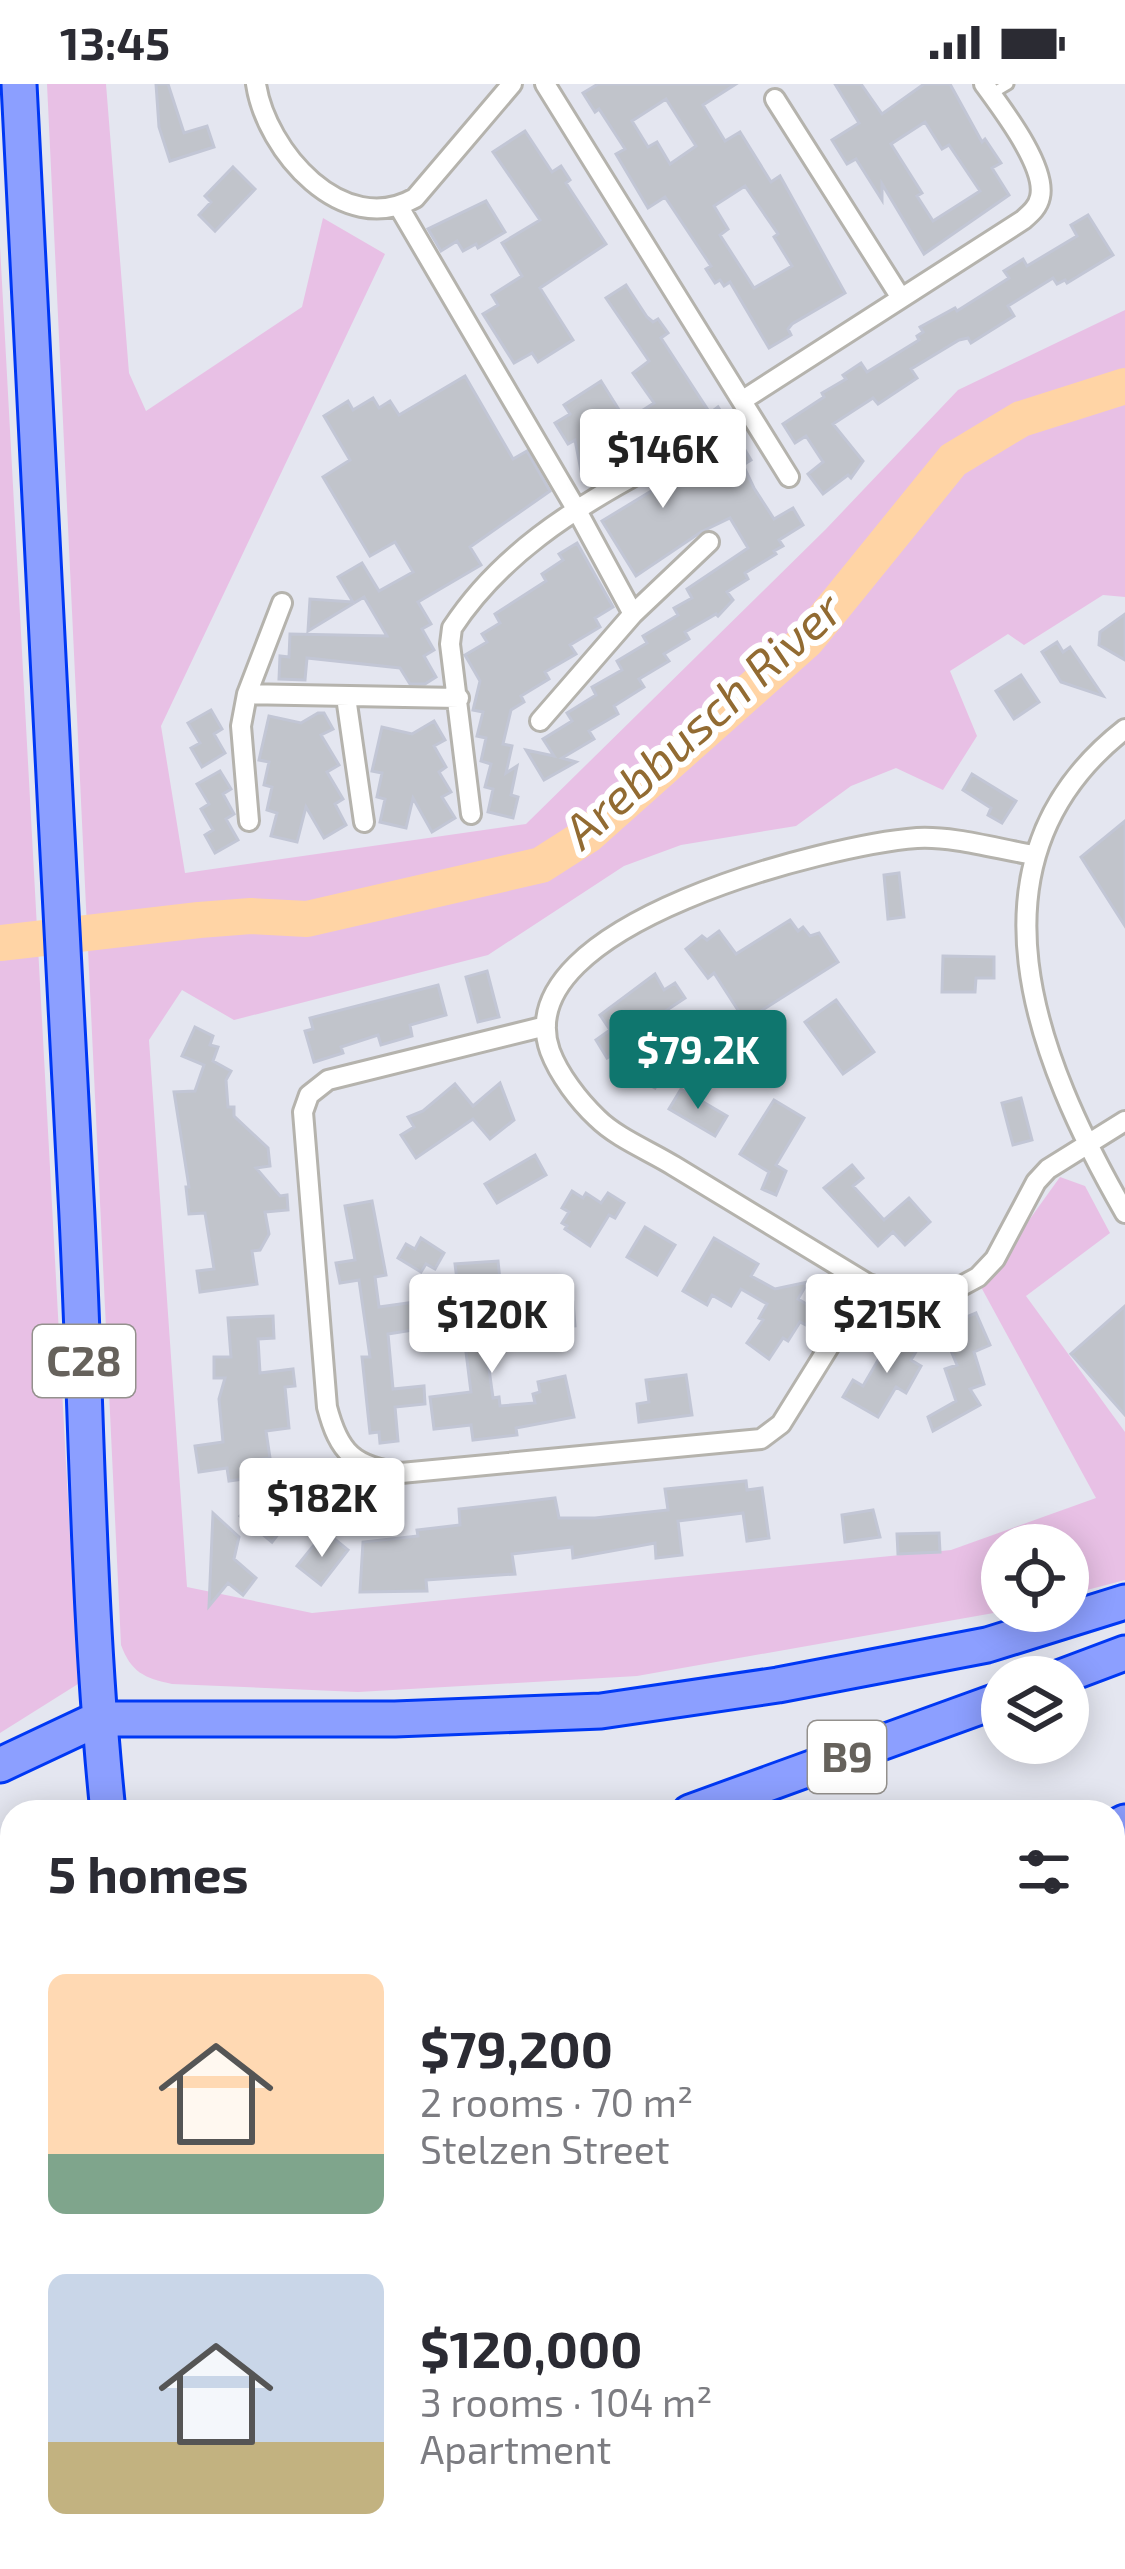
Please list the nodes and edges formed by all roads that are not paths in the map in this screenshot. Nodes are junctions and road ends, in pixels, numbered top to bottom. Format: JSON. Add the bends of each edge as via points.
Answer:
{"nodes":[{"id":1,"x":19,"y":84,"type":"edge"},
{"id":2,"x":256,"y":84,"type":"edge"},
{"id":3,"x":512,"y":84,"type":"edge"},
{"id":4,"x":545,"y":84,"type":"edge"},
{"id":5,"x":994,"y":87,"type":"edge"},
{"id":6,"x":776,"y":99,"type":"dead end"},
{"id":7,"x":399,"y":207,"type":"junction"},
{"id":8,"x":901,"y":298,"type":"junction"},
{"id":9,"x":743,"y":400,"type":"junction"},
{"id":10,"x":646,"y":469,"type":"dead end"},
{"id":11,"x":789,"y":477,"type":"dead end"},
{"id":12,"x":575,"y":507,"type":"junction"},
{"id":13,"x":709,"y":542,"type":"dead end"},
{"id":14,"x":283,"y":603,"type":"dead end"},
{"id":15,"x":633,"y":614,"type":"junction"},
{"id":16,"x":247,"y":694,"type":"junction"},
{"id":17,"x":346,"y":698,"type":"junction"},
{"id":18,"x":459,"y":698,"type":"junction"},
{"id":19,"x":540,"y":721,"type":"dead end"},
{"id":20,"x":1125,"y":729,"type":"edge"},
{"id":21,"x":470,"y":814,"type":"dead end"},
{"id":22,"x":249,"y":821,"type":"dead end"},
{"id":23,"x":364,"y":822,"type":"dead end"},
{"id":24,"x":1034,"y":855,"type":"junction"},
{"id":25,"x":546,"y":1026,"type":"junction"},
{"id":26,"x":1125,"y":1121,"type":"edge"},
{"id":27,"x":1087,"y":1148,"type":"junction"},
{"id":28,"x":1125,"y":1214,"type":"edge"},
{"id":29,"x":868,"y":1284,"type":"junction"},
{"id":30,"x":1125,"y":1602,"type":"edge"},
{"id":31,"x":1125,"y":1653,"type":"edge"},
{"id":32,"x":1089,"y":1666,"type":"edge"},
{"id":33,"x":981,"y":1707,"type":"edge"},
{"id":34,"x":98,"y":1719,"type":"junction"},
{"id":35,"x":0,"y":1765,"type":"edge"},
{"id":36,"x":107,"y":1800,"type":"edge"},
{"id":37,"x":723,"y":1800,"type":"edge"}],
"edges":[{"from":1,"to":34,"type":"highway","number":"C28"},
{"from":2,"to":7,"type":"street","via":[[275,139],[320,189],[378,212]]},
{"from":3,"to":7,"type":"street","via":[[437,175]]},
{"from":4,"to":9,"type":"street"},
{"from":5,"to":8,"type":"street","via":[[1036,165],[1036,207]]},
{"from":6,"to":8,"type":"street"},
{"from":7,"to":12,"type":"street"},
{"from":8,"to":9,"type":"street"},
{"from":9,"to":11,"type":"street"},
{"from":10,"to":12,"type":"street"},
{"from":12,"to":15,"type":"street"},
{"from":12,"to":18,"type":"street","via":[[509,563],[452,628]]},
{"from":13,"to":15,"type":"street"},
{"from":14,"to":16,"type":"street"},
{"from":15,"to":19,"type":"street"},
{"from":16,"to":17,"type":"street"},
{"from":16,"to":22,"type":"street","via":[[241,726]]},
{"from":17,"to":18,"type":"street"},
{"from":17,"to":23,"type":"street"},
{"from":18,"to":21,"type":"street"},
{"from":20,"to":24,"type":"street","via":[[1076,776]]},
{"from":24,"to":25,"type":"street","via":[[924,837],[886,841],[698,891],[577,967],[557,990]]},
{"from":24,"to":27,"type":"street","via":[[1024,932],[1032,999]]},
{"from":25,"to":29,"type":"street","via":[[561,1073],[598,1120]]},
{"from":25,"to":29,"type":"street","via":[[328,1080],[309,1095],[303,1112],[327,1407],[348,1456],[401,1473],[761,1439],[781,1424]]},
{"from":26,"to":27,"type":"street"},
{"from":27,"to":28,"type":"street"},
{"from":27,"to":29,"type":"street","via":[[1036,1182],[978,1277],[911,1298]]},
{"from":30,"to":34,"type":"highway","via":[[986,1645],[601,1711]]},
{"from":31,"to":32,"type":"highway"},
{"from":33,"to":37,"type":"highway","number":"B9"},
{"from":34,"to":35,"type":"highway"},
{"from":34,"to":36,"type":"highway","number":"C28"}]}
